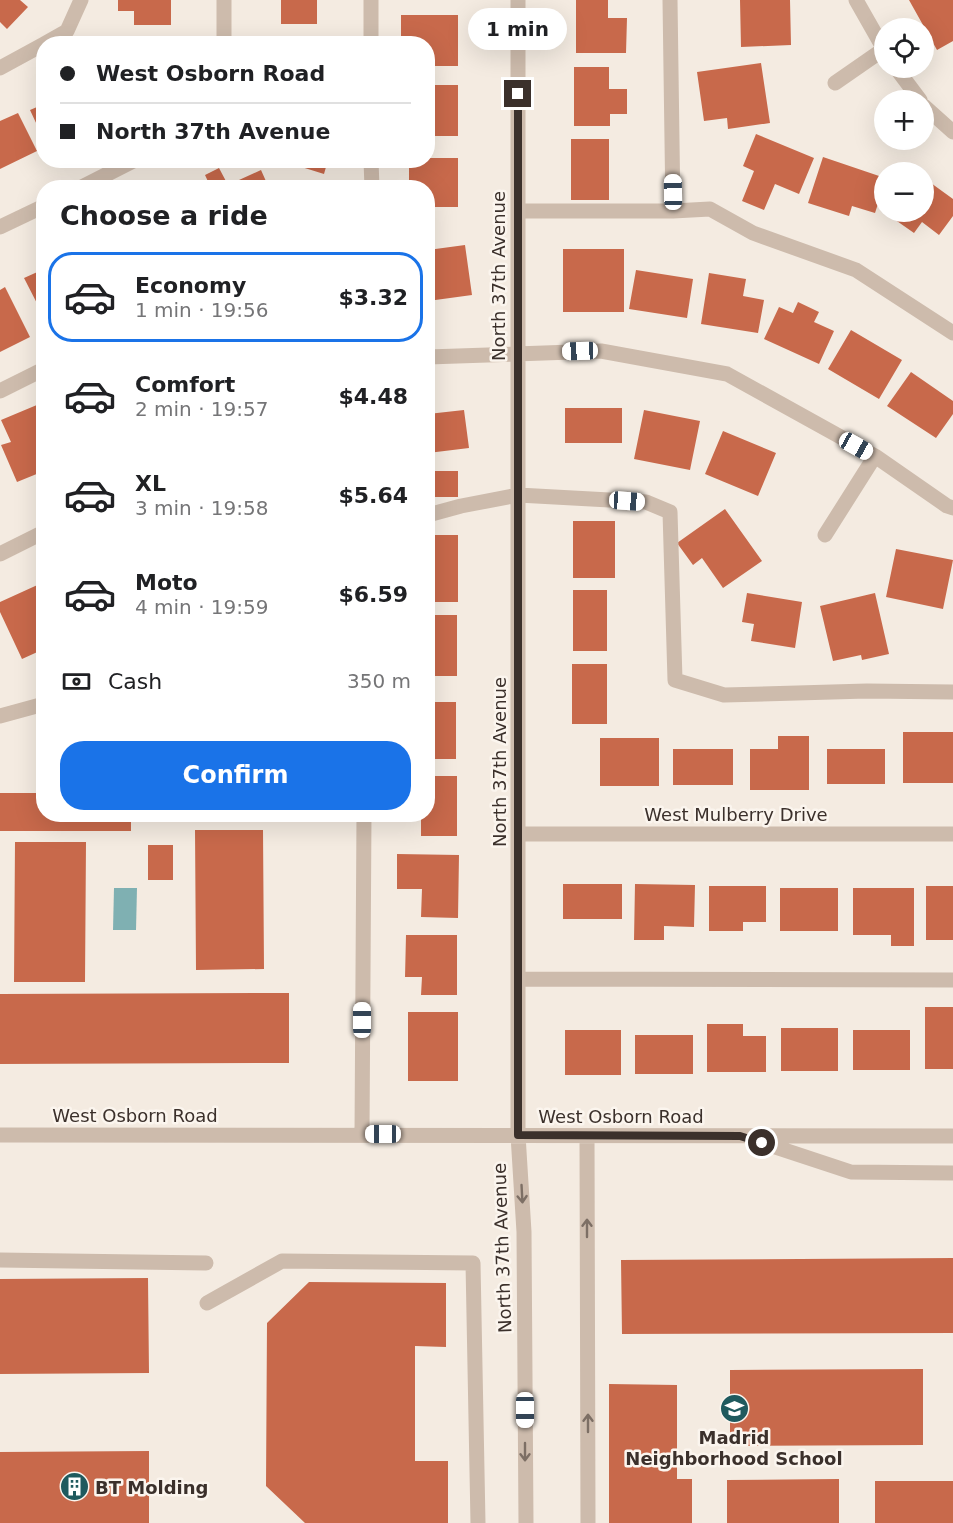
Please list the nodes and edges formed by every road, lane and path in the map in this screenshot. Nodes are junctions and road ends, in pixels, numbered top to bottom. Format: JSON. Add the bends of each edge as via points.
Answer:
{"nodes":[{"id":1,"x":81,"y":0,"type":"edge"},
{"id":2,"x":225,"y":0,"type":"edge"},
{"id":3,"x":371,"y":0,"type":"edge"},
{"id":4,"x":518,"y":0,"type":"edge"},
{"id":5,"x":670,"y":0,"type":"edge"},
{"id":6,"x":856,"y":0,"type":"edge"},
{"id":7,"x":874,"y":32,"type":"edge"},
{"id":8,"x":58,"y":36,"type":"edge"},
{"id":9,"x":224,"y":36,"type":"edge"},
{"id":10,"x":371,"y":36,"type":"edge"},
{"id":11,"x":36,"y":48,"type":"edge"},
{"id":12,"x":874,"y":57,"type":"edge"},
{"id":13,"x":0,"y":68,"type":"edge"},
{"id":14,"x":835,"y":83,"type":"dead end"},
{"id":15,"x":934,"y":115,"type":"edge"},
{"id":16,"x":953,"y":132,"type":"edge"},
{"id":17,"x":119,"y":168,"type":"edge"},
{"id":18,"x":96,"y":180,"type":"edge"},
{"id":19,"x":36,"y":210,"type":"edge"},
{"id":20,"x":518,"y":211,"type":"junction"},
{"id":21,"x":673,"y":211,"type":"junction"},
{"id":22,"x":0,"y":227,"type":"edge"},
{"id":23,"x":953,"y":333,"type":"edge"},
{"id":24,"x":518,"y":354,"type":"junction"},
{"id":25,"x":435,"y":357,"type":"edge"},
{"id":26,"x":36,"y":373,"type":"edge"},
{"id":27,"x":0,"y":391,"type":"edge"},
{"id":28,"x":874,"y":456,"type":"junction"},
{"id":29,"x":518,"y":495,"type":"junction"},
{"id":30,"x":953,"y":508,"type":"edge"},
{"id":31,"x":435,"y":513,"type":"edge"},
{"id":32,"x":825,"y":535,"type":"dead end"},
{"id":33,"x":36,"y":536,"type":"edge"},
{"id":34,"x":0,"y":554,"type":"edge"},
{"id":35,"x":953,"y":692,"type":"edge"},
{"id":36,"x":36,"y":706,"type":"edge"},
{"id":37,"x":0,"y":716,"type":"edge"},
{"id":38,"x":364,"y":822,"type":"edge"},
{"id":39,"x":519,"y":834,"type":"junction"},
{"id":40,"x":953,"y":834,"type":"edge"},
{"id":41,"x":518,"y":979,"type":"junction"},
{"id":42,"x":953,"y":980,"type":"edge"},
{"id":43,"x":362,"y":1134,"type":"junction"},
{"id":44,"x":0,"y":1135,"type":"edge"},
{"id":45,"x":518,"y":1135,"type":"junction"},
{"id":46,"x":587,"y":1136,"type":"junction"},
{"id":47,"x":740,"y":1136,"type":"junction"},
{"id":48,"x":953,"y":1136,"type":"edge"},
{"id":49,"x":953,"y":1173,"type":"edge"},
{"id":50,"x":0,"y":1260,"type":"edge"},
{"id":51,"x":206,"y":1263,"type":"dead end"},
{"id":52,"x":207,"y":1303,"type":"dead end"},
{"id":53,"x":477,"y":1523,"type":"edge"},
{"id":54,"x":526,"y":1523,"type":"edge"},
{"id":55,"x":588,"y":1523,"type":"edge"}],
"edges":[{"from":1,"to":8,"type":"street","via":[[67,31]]},
{"from":2,"to":9,"type":"street"},
{"from":3,"to":10,"type":"street"},
{"from":4,"to":20,"type":"street","name":"North 37th Avenue"},
{"from":5,"to":21,"type":"street"},
{"from":6,"to":7,"type":"street"},
{"from":11,"to":13,"type":"street"},
{"from":12,"to":14,"type":"street"},
{"from":15,"to":16,"type":"street"},
{"from":17,"to":18,"type":"street"},
{"from":19,"to":22,"type":"street"},
{"from":20,"to":21,"type":"street"},
{"from":20,"to":24,"type":"street","name":"North 37th Avenue"},
{"from":21,"to":23,"type":"street","via":[[710,209],[753,233],[856,270]]},
{"from":24,"to":25,"type":"street"},
{"from":24,"to":28,"type":"street","via":[[601,351],[727,374]]},
{"from":24,"to":29,"type":"street","name":"North 37th Avenue"},
{"from":26,"to":27,"type":"street"},
{"from":28,"to":30,"type":"street"},
{"from":28,"to":32,"type":"street"},
{"from":29,"to":31,"type":"street"},
{"from":29,"to":35,"type":"street","via":[[646,502],[670,512],[675,680],[724,695]]},
{"from":29,"to":39,"type":"street","name":"North 37th Avenue"},
{"from":33,"to":34,"type":"street"},
{"from":36,"to":37,"type":"street"},
{"from":38,"to":43,"type":"street"},
{"from":39,"to":40,"type":"street","name":"West Mulberry Drive"},
{"from":39,"to":41,"type":"street","name":"North 37th Avenue"},
{"from":41,"to":42,"type":"street"},
{"from":41,"to":45,"type":"street","name":"North 37th Avenue"},
{"from":43,"to":44,"type":"street","name":"West Osborn Road"},
{"from":43,"to":45,"type":"street","name":"West Osborn Road"},
{"from":45,"to":46,"type":"street","name":"West Osborn Road"},
{"from":45,"to":54,"type":"street","name":"North 37th Avenue","one_way":true,"via":[[524,1232]]},
{"from":46,"to":47,"type":"street","name":"West Osborn Road"},
{"from":55,"to":46,"type":"street","one_way":true},
{"from":47,"to":48,"type":"street","name":"West Osborn Road"},
{"from":47,"to":49,"type":"street","via":[[851,1172]]},
{"from":50,"to":51,"type":"street"},
{"from":52,"to":53,"type":"street","via":[[282,1261],[473,1263]]}]}
